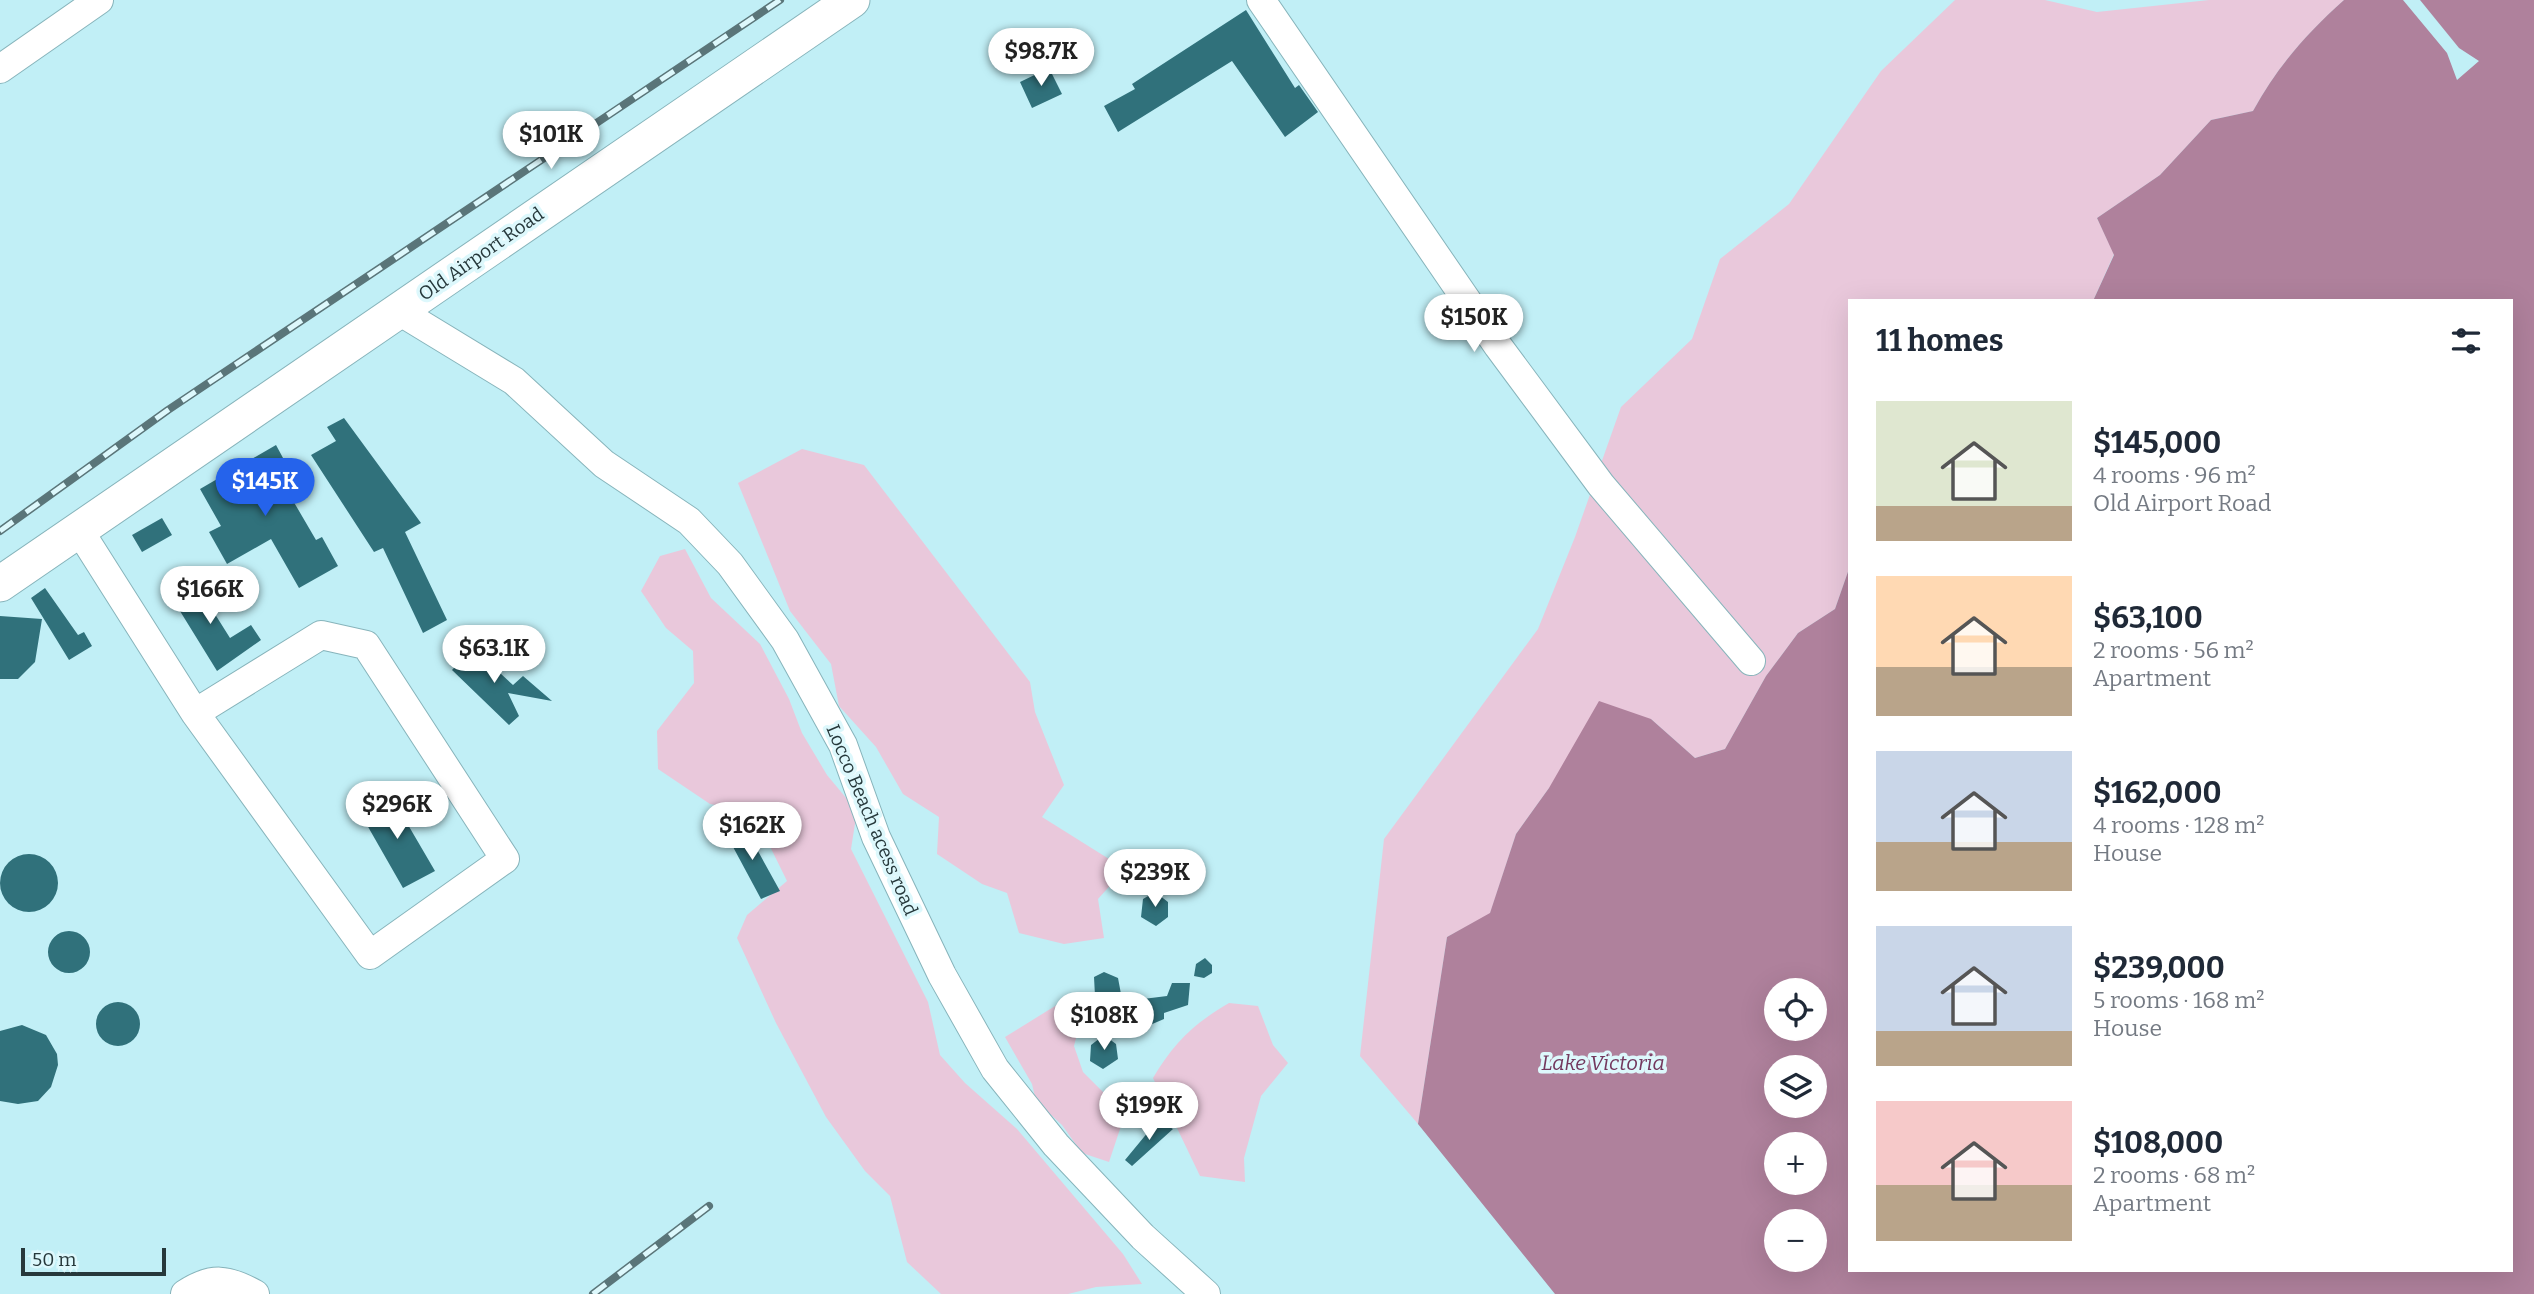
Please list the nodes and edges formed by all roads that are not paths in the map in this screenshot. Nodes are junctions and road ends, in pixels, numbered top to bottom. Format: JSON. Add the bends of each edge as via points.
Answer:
{"nodes":[{"id":1,"x":99,"y":0,"type":"edge"},
{"id":2,"x":852,"y":0,"type":"edge"},
{"id":3,"x":1261,"y":0,"type":"edge"},
{"id":4,"x":0,"y":69,"type":"edge"},
{"id":5,"x":399,"y":311,"type":"junction"},
{"id":6,"x":79,"y":530,"type":"junction"},
{"id":7,"x":0,"y":584,"type":"edge"},
{"id":8,"x":1751,"y":661,"type":"dead end"},
{"id":9,"x":195,"y":713,"type":"junction"},
{"id":10,"x":185,"y":1294,"type":"edge"},
{"id":11,"x":255,"y":1294,"type":"edge"},
{"id":12,"x":1206,"y":1294,"type":"edge"}],
"edges":[{"from":1,"to":4,"type":"street"},
{"from":2,"to":5,"type":"main road","name":"Old Airport Road"},
{"from":3,"to":8,"type":"street","via":[[1553,421],[1601,485]]},
{"from":5,"to":6,"type":"main road","name":"Old Airport Road"},
{"from":5,"to":12,"type":"street","name":"Locco Beach acess road","via":[[514,381],[604,464],[690,521],[730,564],[785,640],[843,745],[876,837],[942,975],[995,1069],[1056,1145],[1143,1237]]},
{"from":6,"to":7,"type":"main road","name":"Old Airport Road"},
{"from":6,"to":9,"type":"street"},
{"from":9,"to":9,"type":"street","via":[[370,955],[505,859],[366,645],[321,635]]},
{"from":10,"to":11,"type":"street","via":[[200,1284],[230,1280]]}]}
